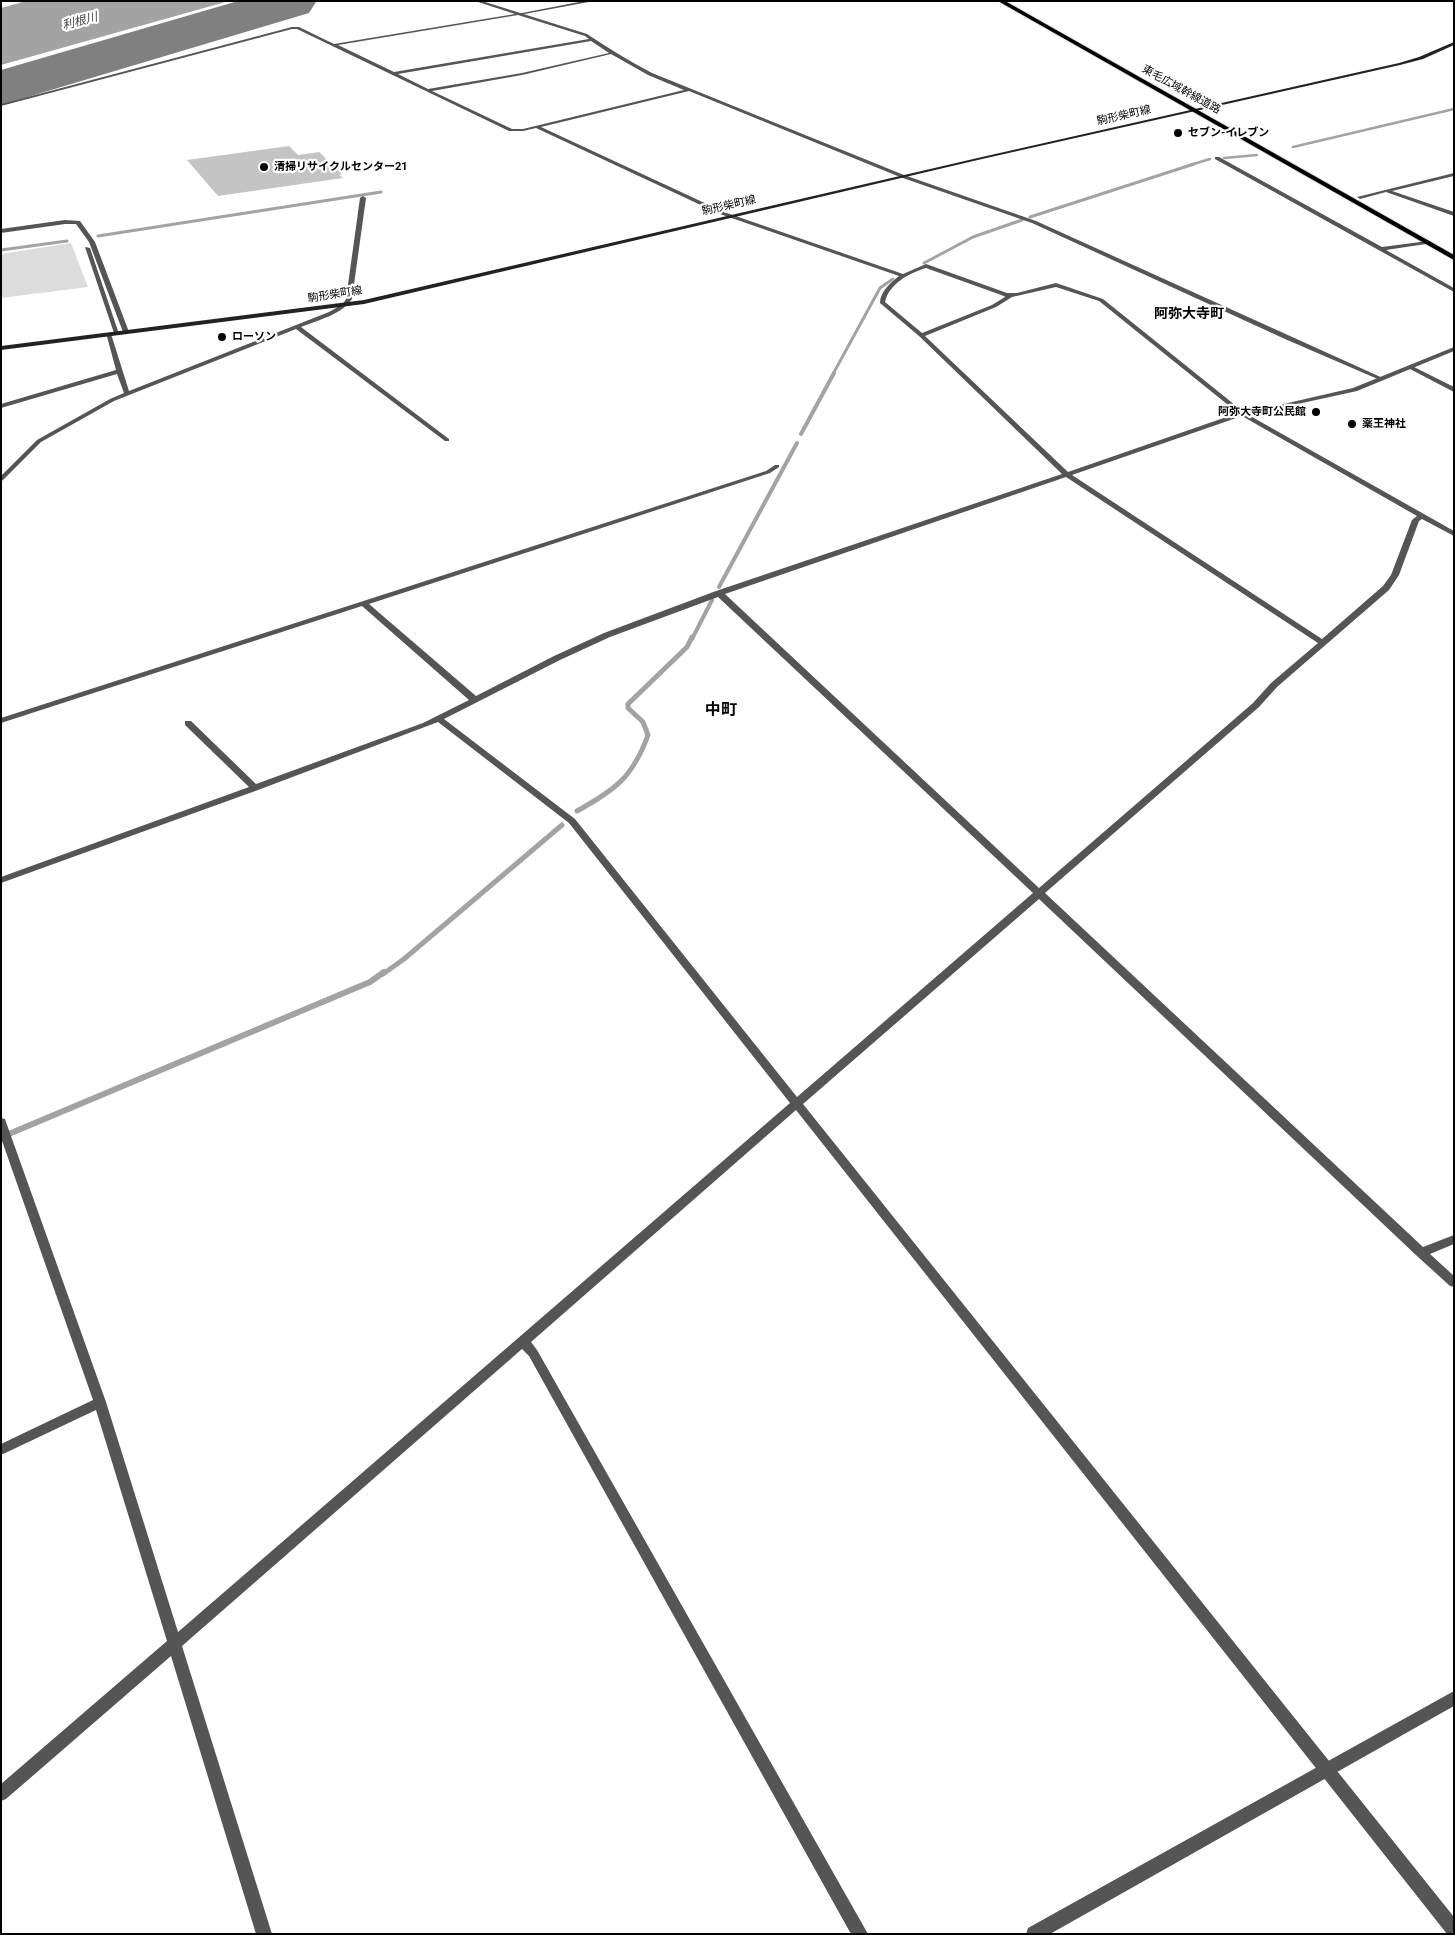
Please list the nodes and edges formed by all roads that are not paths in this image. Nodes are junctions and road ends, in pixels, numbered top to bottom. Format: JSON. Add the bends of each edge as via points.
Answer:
{"nodes":[{"id":1,"x":477,"y":1,"type":"edge"},
{"id":2,"x":592,"y":1,"type":"edge"},
{"id":3,"x":1001,"y":1,"type":"edge"},
{"id":4,"x":1014,"y":1,"type":"edge"},
{"id":5,"x":519,"y":14,"type":"junction"},
{"id":6,"x":594,"y":39,"type":"junction"},
{"id":7,"x":1454,"y":43,"type":"edge"},
{"id":8,"x":332,"y":45,"type":"junction"},
{"id":9,"x":612,"y":53,"type":"junction"},
{"id":10,"x":393,"y":74,"type":"junction"},
{"id":11,"x":428,"y":90,"type":"junction"},
{"id":12,"x":689,"y":90,"type":"junction"},
{"id":13,"x":1,"y":105,"type":"edge"},
{"id":14,"x":1204,"y":108,"type":"junction"},
{"id":15,"x":1193,"y":110,"type":"junction"},
{"id":16,"x":538,"y":127,"type":"junction"},
{"id":17,"x":1217,"y":158,"type":"dead end"},
{"id":18,"x":1454,"y":174,"type":"edge"},
{"id":19,"x":902,"y":176,"type":"junction"},
{"id":20,"x":1387,"y":191,"type":"junction"},
{"id":21,"x":363,"y":198,"type":"dead end"},
{"id":22,"x":1360,"y":198,"type":"junction"},
{"id":23,"x":1454,"y":214,"type":"edge"},
{"id":24,"x":731,"y":216,"type":"junction"},
{"id":25,"x":72,"y":221,"type":"junction"},
{"id":26,"x":1,"y":231,"type":"edge"},
{"id":27,"x":1426,"y":242,"type":"junction"},
{"id":28,"x":1382,"y":249,"type":"junction"},
{"id":29,"x":1454,"y":250,"type":"edge"},
{"id":30,"x":1454,"y":258,"type":"edge"},
{"id":31,"x":903,"y":276,"type":"junction"},
{"id":32,"x":1454,"y":290,"type":"edge"},
{"id":33,"x":1010,"y":296,"type":"junction"},
{"id":34,"x":345,"y":305,"type":"junction"},
{"id":35,"x":297,"y":327,"type":"junction"},
{"id":36,"x":126,"y":332,"type":"junction"},
{"id":37,"x":117,"y":333,"type":"junction"},
{"id":38,"x":108,"y":334,"type":"junction"},
{"id":39,"x":921,"y":335,"type":"junction"},
{"id":40,"x":1,"y":348,"type":"edge"},
{"id":41,"x":1454,"y":349,"type":"edge"},
{"id":42,"x":1410,"y":367,"type":"junction"},
{"id":43,"x":120,"y":371,"type":"junction"},
{"id":44,"x":1382,"y":379,"type":"junction"},
{"id":45,"x":1454,"y":390,"type":"edge"},
{"id":46,"x":127,"y":394,"type":"junction"},
{"id":47,"x":1,"y":406,"type":"edge"},
{"id":48,"x":1243,"y":414,"type":"junction"},
{"id":49,"x":447,"y":440,"type":"dead end"},
{"id":50,"x":777,"y":466,"type":"dead end"},
{"id":51,"x":1067,"y":475,"type":"junction"},
{"id":52,"x":1,"y":480,"type":"edge"},
{"id":53,"x":1421,"y":516,"type":"junction"},
{"id":54,"x":1454,"y":534,"type":"edge"},
{"id":55,"x":719,"y":593,"type":"junction"},
{"id":56,"x":363,"y":603,"type":"junction"},
{"id":57,"x":1323,"y":643,"type":"junction"},
{"id":58,"x":475,"y":700,"type":"junction"},
{"id":59,"x":439,"y":719,"type":"junction"},
{"id":60,"x":1,"y":721,"type":"edge"},
{"id":61,"x":188,"y":723,"type":"dead end"},
{"id":62,"x":255,"y":788,"type":"junction"},
{"id":63,"x":1,"y":880,"type":"edge"},
{"id":64,"x":1040,"y":892,"type":"junction"},
{"id":65,"x":796,"y":1103,"type":"junction"},
{"id":66,"x":1,"y":1122,"type":"edge"},
{"id":67,"x":1454,"y":1239,"type":"edge"},
{"id":68,"x":1422,"y":1253,"type":"junction"},
{"id":69,"x":1454,"y":1283,"type":"edge"},
{"id":70,"x":523,"y":1342,"type":"junction"},
{"id":71,"x":100,"y":1402,"type":"junction"},
{"id":72,"x":1,"y":1450,"type":"edge"},
{"id":73,"x":174,"y":1643,"type":"junction"},
{"id":74,"x":1454,"y":1698,"type":"edge"},
{"id":75,"x":1326,"y":1768,"type":"junction"},
{"id":76,"x":1,"y":1794,"type":"edge"},
{"id":77,"x":1454,"y":1930,"type":"edge"},
{"id":78,"x":264,"y":1934,"type":"edge"},
{"id":79,"x":860,"y":1934,"type":"edge"},
{"id":80,"x":1034,"y":1934,"type":"edge"}],
"edges":[{"from":1,"to":5,"type":"street"},
{"from":2,"to":5,"type":"street"},
{"from":3,"to":15,"type":"highway","name":"東毛広域幹線道路"},
{"from":4,"to":14,"type":"highway","name":"東毛広域幹線道路"},
{"from":5,"to":6,"type":"street"},
{"from":5,"to":8,"type":"street"},
{"from":6,"to":9,"type":"street"},
{"from":6,"to":10,"type":"street"},
{"from":7,"to":14,"type":"main road","name":"駒形柴町線","via":[[1406,62]]},
{"from":8,"to":10,"type":"street"},
{"from":8,"to":13,"type":"street","via":[[298,28],[290,28]]},
{"from":9,"to":11,"type":"street","via":[[522,74]]},
{"from":9,"to":12,"type":"street"},
{"from":10,"to":11,"type":"street"},
{"from":11,"to":16,"type":"street","via":[[511,130]]},
{"from":12,"to":16,"type":"street"},
{"from":12,"to":19,"type":"street"},
{"from":14,"to":15,"type":"main road","name":"駒形柴町線"},
{"from":14,"to":22,"type":"highway","name":"東毛広域幹線道路"},
{"from":15,"to":19,"type":"main road","name":"駒形柴町線"},
{"from":15,"to":27,"type":"highway","name":"東毛広域幹線道路"},
{"from":16,"to":24,"type":"street"},
{"from":17,"to":28,"type":"street"},
{"from":18,"to":20,"type":"street"},
{"from":19,"to":24,"type":"main road","name":"駒形柴町線"},
{"from":19,"to":44,"type":"street","via":[[1034,222]]},
{"from":20,"to":22,"type":"street"},
{"from":20,"to":23,"type":"street"},
{"from":21,"to":34,"type":"street","via":[[349,299]]},
{"from":22,"to":29,"type":"highway","name":"東毛広域幹線道路"},
{"from":24,"to":31,"type":"street"},
{"from":24,"to":34,"type":"main road","name":"駒形柴町線"},
{"from":25,"to":26,"type":"street"},
{"from":25,"to":36,"type":"street","via":[[78,222],[92,242]]},
{"from":25,"to":37,"type":"street","via":[[88,249]]},
{"from":27,"to":28,"type":"street"},
{"from":27,"to":30,"type":"highway","name":"東毛広域幹線道路"},
{"from":28,"to":32,"type":"street"},
{"from":31,"to":33,"type":"street","via":[[926,266]]},
{"from":31,"to":39,"type":"street","via":[[882,296],[882,302]]},
{"from":33,"to":39,"type":"street","via":[[994,306]]},
{"from":33,"to":48,"type":"street","via":[[1056,285],[1101,300]]},
{"from":34,"to":35,"type":"street"},
{"from":34,"to":36,"type":"main road","name":"駒形柴町線"},
{"from":35,"to":46,"type":"street"},
{"from":35,"to":49,"type":"street"},
{"from":36,"to":37,"type":"main road","name":"駒形柴町線"},
{"from":37,"to":38,"type":"main road","name":"駒形柴町線"},
{"from":38,"to":40,"type":"main road","name":"駒形柴町線"},
{"from":38,"to":43,"type":"street"},
{"from":39,"to":51,"type":"street"},
{"from":41,"to":42,"type":"street"},
{"from":42,"to":44,"type":"street"},
{"from":42,"to":45,"type":"street"},
{"from":43,"to":46,"type":"street"},
{"from":43,"to":47,"type":"street"},
{"from":44,"to":48,"type":"street","via":[[1334,396]]},
{"from":46,"to":52,"type":"street","via":[[39,441]]},
{"from":48,"to":51,"type":"street"},
{"from":48,"to":53,"type":"street"},
{"from":50,"to":56,"type":"street","via":[[768,472]]},
{"from":51,"to":55,"type":"street"},
{"from":51,"to":57,"type":"street"},
{"from":53,"to":54,"type":"street"},
{"from":53,"to":57,"type":"street","via":[[1416,520],[1395,575],[1386,588]]},
{"from":55,"to":58,"type":"street","via":[[607,635]]},
{"from":55,"to":64,"type":"street"},
{"from":56,"to":58,"type":"street"},
{"from":56,"to":60,"type":"street"},
{"from":57,"to":64,"type":"street"},
{"from":58,"to":59,"type":"street"},
{"from":59,"to":62,"type":"street"},
{"from":59,"to":65,"type":"street","via":[[572,821]]},
{"from":61,"to":62,"type":"street"},
{"from":62,"to":63,"type":"street"},
{"from":64,"to":65,"type":"street"},
{"from":64,"to":68,"type":"street"},
{"from":65,"to":70,"type":"street"},
{"from":65,"to":75,"type":"street"},
{"from":66,"to":71,"type":"street"},
{"from":67,"to":68,"type":"street"},
{"from":68,"to":69,"type":"street"},
{"from":70,"to":73,"type":"street"},
{"from":70,"to":79,"type":"street","via":[[533,1353]]},
{"from":71,"to":72,"type":"street"},
{"from":71,"to":73,"type":"street"},
{"from":73,"to":76,"type":"street"},
{"from":73,"to":78,"type":"street"},
{"from":74,"to":75,"type":"street"},
{"from":75,"to":77,"type":"street"},
{"from":75,"to":80,"type":"street"}]}
